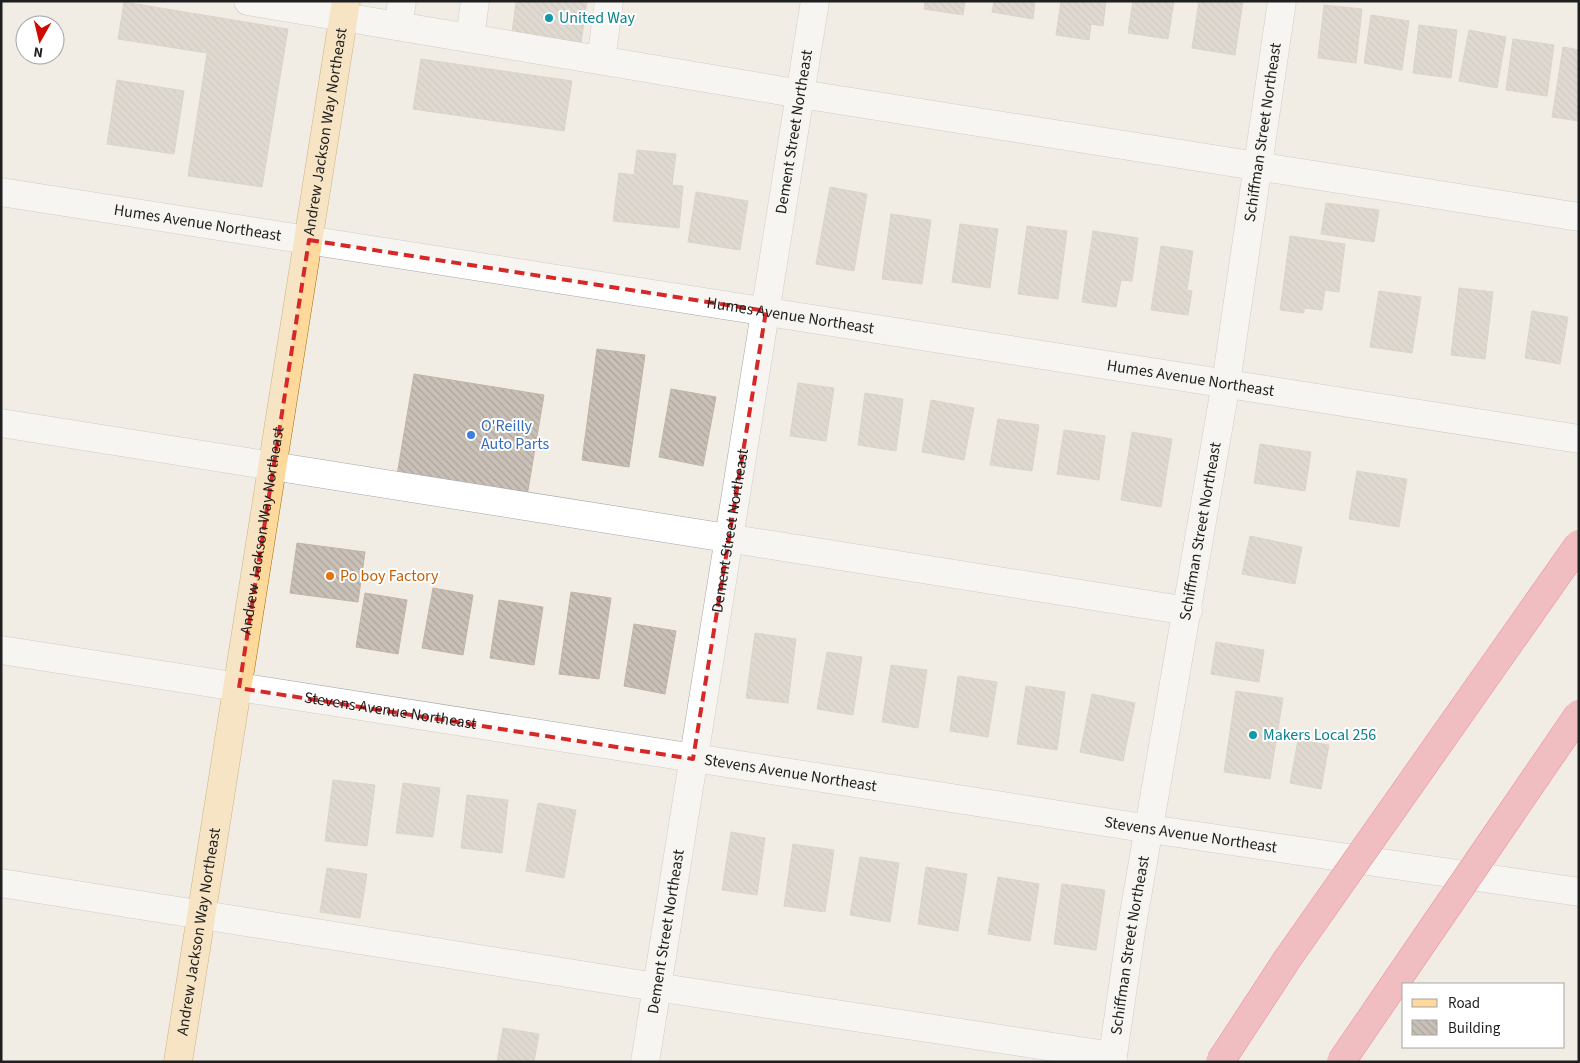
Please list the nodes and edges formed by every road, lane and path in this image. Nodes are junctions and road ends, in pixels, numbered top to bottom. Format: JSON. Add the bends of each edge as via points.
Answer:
{"nodes":[{"id":1,"x":248,"y":1,"type":"edge"},
{"id":2,"x":475,"y":1,"type":"edge"},
{"id":3,"x":609,"y":1,"type":"edge"},
{"id":4,"x":816,"y":1,"type":"edge"},
{"id":5,"x":1282,"y":1,"type":"edge"},
{"id":6,"x":345,"y":9,"type":"edge"},
{"id":7,"x":400,"y":14,"type":"edge"},
{"id":8,"x":470,"y":38,"type":"junction"},
{"id":9,"x":601,"y":60,"type":"junction"},
{"id":10,"x":800,"y":94,"type":"junction"},
{"id":11,"x":1258,"y":168,"type":"junction"},
{"id":12,"x":1,"y":192,"type":"edge"},
{"id":13,"x":1579,"y":217,"type":"edge"},
{"id":14,"x":309,"y":240,"type":"junction"},
{"id":15,"x":766,"y":311,"type":"junction"},
{"id":16,"x":1226,"y":383,"type":"junction"},
{"id":17,"x":1,"y":423,"type":"edge"},
{"id":18,"x":1579,"y":439,"type":"edge"},
{"id":19,"x":274,"y":466,"type":"junction"},
{"id":20,"x":729,"y":538,"type":"junction"},
{"id":21,"x":1579,"y":544,"type":"edge"},
{"id":22,"x":1188,"y":611,"type":"junction"},
{"id":23,"x":1,"y":650,"type":"edge"},
{"id":24,"x":239,"y":688,"type":"junction"},
{"id":25,"x":1579,"y":714,"type":"edge"},
{"id":26,"x":693,"y":759,"type":"junction"},
{"id":27,"x":1150,"y":829,"type":"junction"},
{"id":28,"x":1,"y":882,"type":"edge"},
{"id":29,"x":1579,"y":892,"type":"edge"},
{"id":30,"x":202,"y":915,"type":"junction"},
{"id":31,"x":656,"y":988,"type":"junction"},
{"id":32,"x":1112,"y":1059,"type":"edge"},
{"id":33,"x":178,"y":1062,"type":"edge"},
{"id":34,"x":645,"y":1062,"type":"edge"},
{"id":35,"x":1220,"y":1062,"type":"edge"},
{"id":36,"x":1341,"y":1062,"type":"edge"}],
"edges":[{"from":1,"to":6,"type":"street"},
{"from":2,"to":8,"type":"street"},
{"from":3,"to":9,"type":"street"},
{"from":4,"to":10,"type":"street","name":"Dement Street Northeast"},
{"from":5,"to":11,"type":"street","name":"Schiffman Street Northeast"},
{"from":6,"to":7,"type":"street"},
{"from":6,"to":14,"type":"main road","name":"Andrew Jackson Way Northeast"},
{"from":7,"to":8,"type":"street"},
{"from":8,"to":9,"type":"street"},
{"from":9,"to":10,"type":"street"},
{"from":10,"to":11,"type":"street"},
{"from":10,"to":15,"type":"street","name":"Dement Street Northeast"},
{"from":11,"to":13,"type":"street"},
{"from":11,"to":16,"type":"street","name":"Schiffman Street Northeast"},
{"from":12,"to":14,"type":"street","name":"Humes Avenue Northeast"},
{"from":14,"to":15,"type":"street","name":"Humes Avenue Northeast"},
{"from":14,"to":19,"type":"main road","name":"Andrew Jackson Way Northeast"},
{"from":15,"to":16,"type":"street","name":"Humes Avenue Northeast"},
{"from":15,"to":20,"type":"street","name":"Dement Street Northeast"},
{"from":16,"to":18,"type":"street","name":"Humes Avenue Northeast"},
{"from":16,"to":22,"type":"street","name":"Schiffman Street Northeast"},
{"from":17,"to":19,"type":"street"},
{"from":19,"to":20,"type":"street"},
{"from":19,"to":24,"type":"main road","name":"Andrew Jackson Way Northeast"},
{"from":20,"to":22,"type":"street"},
{"from":20,"to":26,"type":"street","name":"Dement Street Northeast"},
{"from":21,"to":35,"type":"highway","bridge":true,"via":[[1288,958]]},
{"from":22,"to":27,"type":"street","name":"Schiffman Street Northeast"},
{"from":23,"to":24,"type":"street","name":"Stevens Avenue Northeast"},
{"from":24,"to":26,"type":"street","name":"Stevens Avenue Northeast"},
{"from":24,"to":30,"type":"main road","name":"Andrew Jackson Way Northeast"},
{"from":25,"to":36,"type":"highway","bridge":true},
{"from":26,"to":27,"type":"street","name":"Stevens Avenue Northeast"},
{"from":26,"to":31,"type":"street","name":"Dement Street Northeast"},
{"from":27,"to":29,"type":"street","name":"Stevens Avenue Northeast"},
{"from":27,"to":32,"type":"street","name":"Schiffman Street Northeast"},
{"from":28,"to":30,"type":"street"},
{"from":30,"to":31,"type":"street"},
{"from":30,"to":33,"type":"main road","name":"Andrew Jackson Way Northeast"},
{"from":31,"to":32,"type":"street"},
{"from":31,"to":34,"type":"street","name":"Dement Street Northeast"}]}
